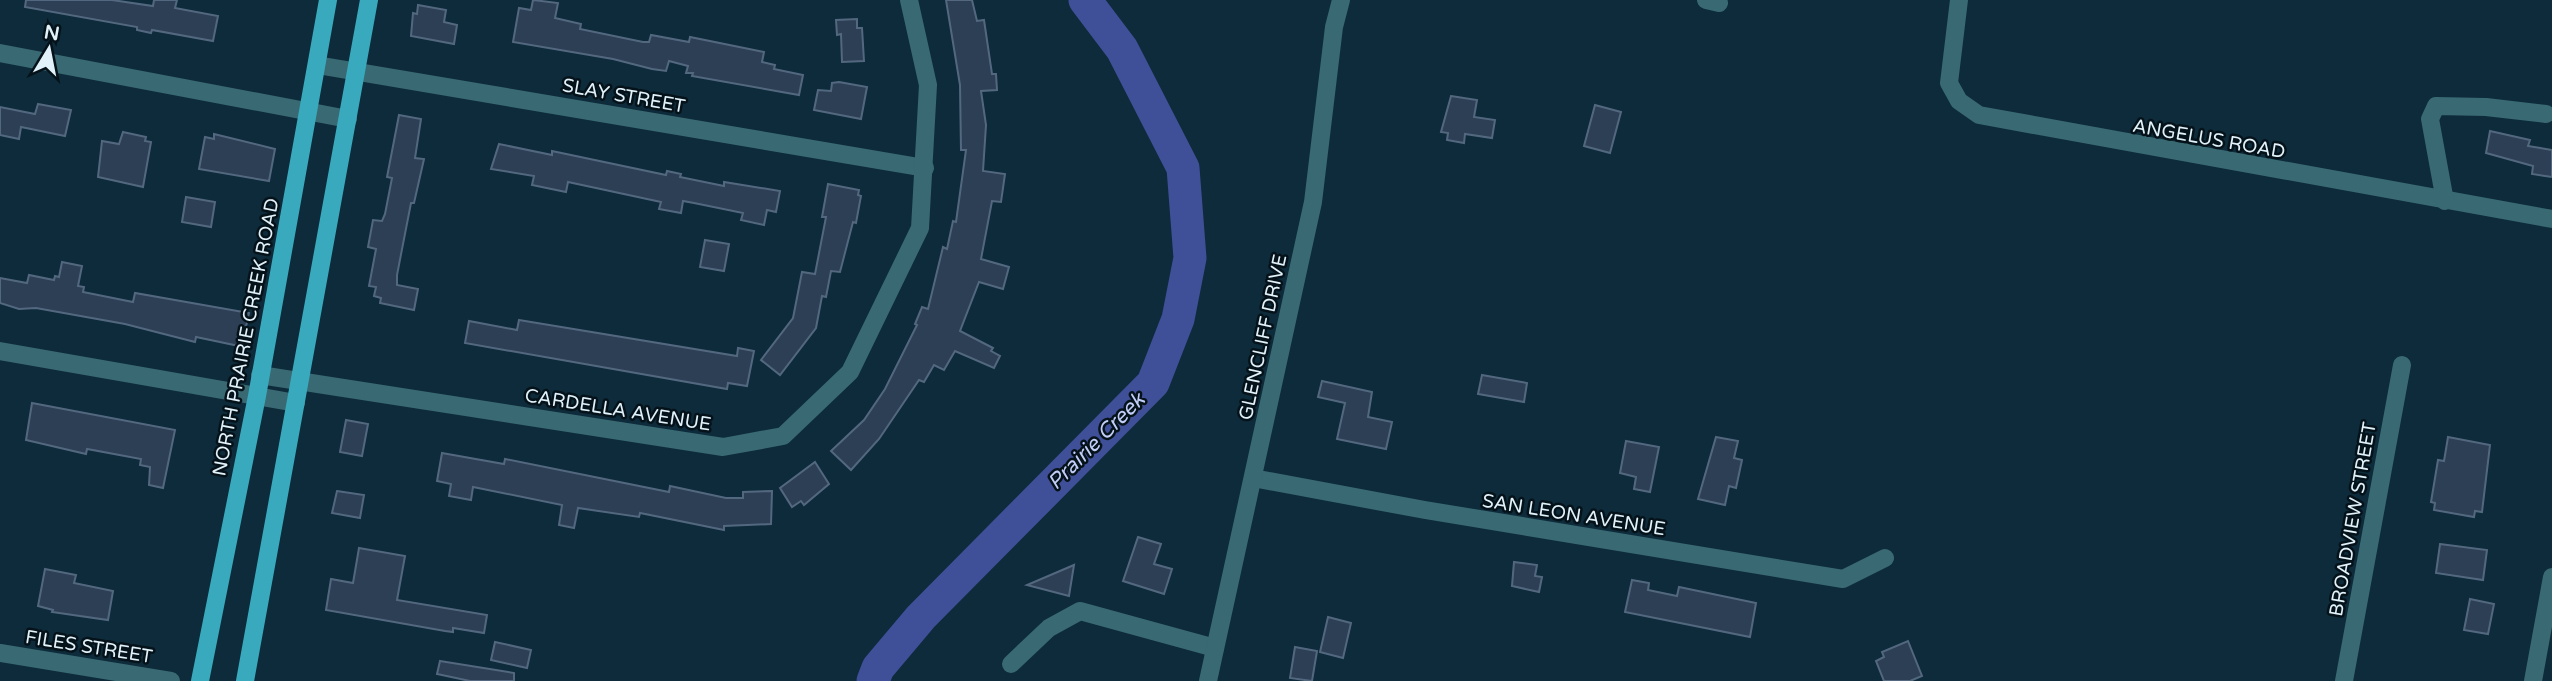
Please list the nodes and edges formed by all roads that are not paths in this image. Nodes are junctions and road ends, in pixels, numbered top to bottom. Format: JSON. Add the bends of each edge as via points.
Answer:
{"nodes":[{"id":1,"x":328,"y":0,"type":"edge"},
{"id":2,"x":369,"y":0,"type":"edge"},
{"id":3,"x":909,"y":0,"type":"edge"},
{"id":4,"x":1341,"y":0,"type":"edge"},
{"id":5,"x":1958,"y":4,"type":"edge"},
{"id":6,"x":0,"y":53,"type":"edge"},
{"id":7,"x":317,"y":65,"type":"junction"},
{"id":8,"x":357,"y":71,"type":"junction"},
{"id":9,"x":308,"y":111,"type":"junction"},
{"id":10,"x":2546,"y":114,"type":"dead end"},
{"id":11,"x":348,"y":119,"type":"junction"},
{"id":12,"x":925,"y":168,"type":"junction"},
{"id":13,"x":2445,"y":201,"type":"junction"},
{"id":14,"x":2552,"y":219,"type":"edge"},
{"id":15,"x":0,"y":351,"type":"edge"},
{"id":16,"x":2402,"y":365,"type":"dead end"},
{"id":17,"x":260,"y":375,"type":"junction"},
{"id":18,"x":300,"y":381,"type":"junction"},
{"id":19,"x":257,"y":396,"type":"junction"},
{"id":20,"x":296,"y":402,"type":"junction"},
{"id":21,"x":1253,"y":478,"type":"junction"},
{"id":22,"x":1885,"y":558,"type":"dead end"},
{"id":23,"x":2552,"y":577,"type":"edge"},
{"id":24,"x":2549,"y":604,"type":"edge"},
{"id":25,"x":1215,"y":648,"type":"junction"},
{"id":26,"x":0,"y":653,"type":"edge"},
{"id":27,"x":1011,"y":664,"type":"dead end"},
{"id":28,"x":171,"y":681,"type":"edge"},
{"id":29,"x":200,"y":681,"type":"edge"},
{"id":30,"x":245,"y":681,"type":"edge"},
{"id":31,"x":1208,"y":681,"type":"edge"},
{"id":32,"x":2344,"y":681,"type":"edge"},
{"id":33,"x":2533,"y":681,"type":"edge"}],
"edges":[{"from":1,"to":7,"type":"main road","name":"NORTH PRAIRIE CREEK ROAD"},
{"from":2,"to":8,"type":"main road"},
{"from":3,"to":12,"type":"street","name":"CARDELLA AVENUE","via":[[928,85]]},
{"from":4,"to":21,"type":"street","name":"GLENCLIFF DRIVE","via":[[1313,202]]},
{"from":5,"to":13,"type":"street","name":"ANGELUS ROAD","via":[[1948,83],[1959,101],[1979,116]]},
{"from":6,"to":9,"type":"street"},
{"from":7,"to":8,"type":"street","name":"SLAY STREET"},
{"from":7,"to":9,"type":"main road","name":"NORTH PRAIRIE CREEK ROAD"},
{"from":8,"to":11,"type":"main road"},
{"from":8,"to":12,"type":"street","name":"SLAY STREET"},
{"from":9,"to":11,"type":"street"},
{"from":9,"to":17,"type":"main road","name":"NORTH PRAIRIE CREEK ROAD"},
{"from":10,"to":13,"type":"street","via":[[2436,106],[2430,119]]},
{"from":11,"to":18,"type":"main road"},
{"from":12,"to":18,"type":"street","name":"CARDELLA AVENUE","via":[[920,228],[850,372],[783,436],[723,447]]},
{"from":13,"to":14,"type":"street","name":"ANGELUS ROAD"},
{"from":15,"to":19,"type":"street"},
{"from":16,"to":32,"type":"street","name":"BROADVIEW STREET"},
{"from":17,"to":18,"type":"street","name":"CARDELLA AVENUE"},
{"from":17,"to":19,"type":"main road","name":"NORTH PRAIRIE CREEK ROAD"},
{"from":18,"to":20,"type":"main road"},
{"from":19,"to":20,"type":"street"},
{"from":19,"to":29,"type":"main road","name":"NORTH PRAIRIE CREEK ROAD"},
{"from":20,"to":30,"type":"main road"},
{"from":21,"to":22,"type":"street","name":"SAN LEON AVENUE","via":[[1843,579]]},
{"from":21,"to":25,"type":"street","name":"GLENCLIFF DRIVE"},
{"from":23,"to":24,"type":"street"},
{"from":24,"to":33,"type":"street"},
{"from":25,"to":27,"type":"street","via":[[1080,611],[1049,628]]},
{"from":25,"to":31,"type":"street","name":"GLENCLIFF DRIVE"},
{"from":26,"to":28,"type":"street","name":"FILES STREET"}]}
